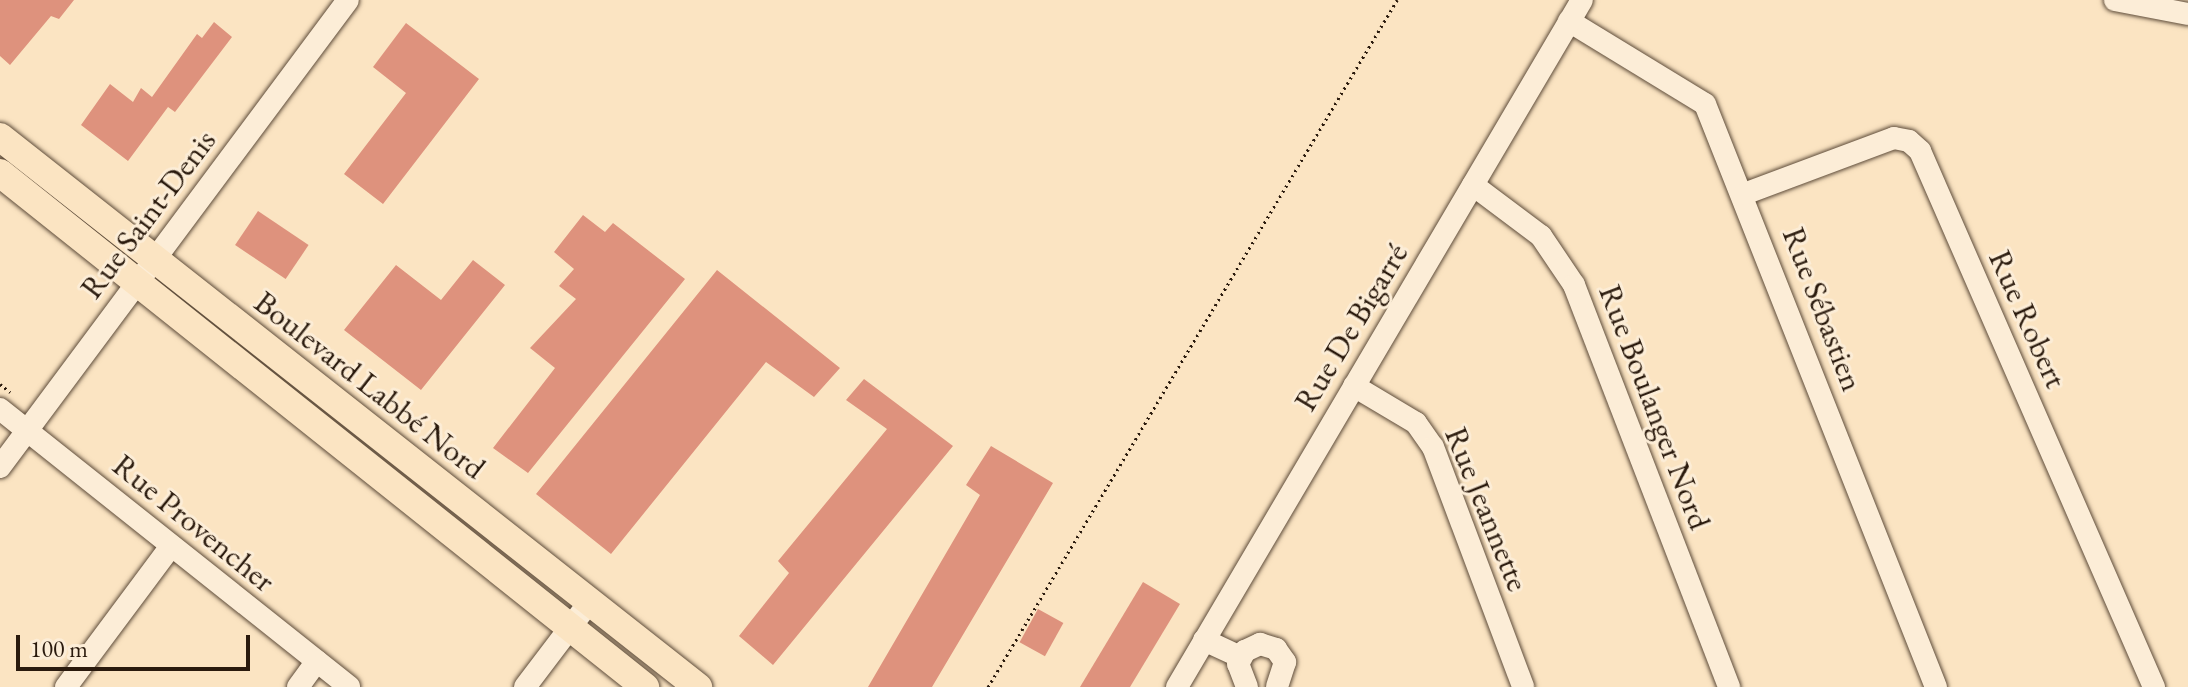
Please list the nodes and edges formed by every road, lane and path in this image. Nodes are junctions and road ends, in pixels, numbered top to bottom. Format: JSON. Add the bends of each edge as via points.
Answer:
{"nodes":[{"id":1,"x":348,"y":0,"type":"edge"},
{"id":2,"x":1397,"y":0,"type":"edge"},
{"id":3,"x":1582,"y":0,"type":"edge"},
{"id":4,"x":2115,"y":0,"type":"edge"},
{"id":5,"x":2188,"y":14,"type":"edge"},
{"id":6,"x":1569,"y":21,"type":"junction"},
{"id":7,"x":0,"y":137,"type":"edge"},
{"id":8,"x":0,"y":173,"type":"edge"},
{"id":9,"x":1473,"y":185,"type":"junction"},
{"id":10,"x":1744,"y":194,"type":"junction"},
{"id":11,"x":153,"y":260,"type":"junction"},
{"id":12,"x":136,"y":283,"type":"junction"},
{"id":13,"x":1354,"y":386,"type":"junction"},
{"id":14,"x":0,"y":409,"type":"edge"},
{"id":15,"x":27,"y":431,"type":"junction"},
{"id":16,"x":0,"y":467,"type":"edge"},
{"id":17,"x":171,"y":546,"type":"junction"},
{"id":18,"x":591,"y":600,"type":"junction"},
{"id":19,"x":569,"y":628,"type":"junction"},
{"id":20,"x":1204,"y":640,"type":"junction"},
{"id":21,"x":1240,"y":657,"type":"junction"},
{"id":22,"x":317,"y":661,"type":"junction"},
{"id":23,"x":66,"y":687,"type":"edge"},
{"id":24,"x":298,"y":687,"type":"edge"},
{"id":25,"x":349,"y":687,"type":"edge"},
{"id":26,"x":525,"y":687,"type":"edge"},
{"id":27,"x":645,"y":687,"type":"edge"},
{"id":28,"x":698,"y":687,"type":"edge"},
{"id":29,"x":988,"y":687,"type":"edge"},
{"id":30,"x":1177,"y":687,"type":"edge"},
{"id":31,"x":1247,"y":687,"type":"edge"},
{"id":32,"x":1277,"y":687,"type":"edge"},
{"id":33,"x":1523,"y":687,"type":"edge"},
{"id":34,"x":1729,"y":687,"type":"edge"},
{"id":35,"x":1936,"y":687,"type":"edge"},
{"id":36,"x":2154,"y":687,"type":"edge"}],
"edges":[{"from":1,"to":11,"type":"street","name":"Rue Saint-Denis"},
{"from":2,"to":29,"type":"path"},
{"from":3,"to":6,"type":"street","name":"Rue De Bigarré"},
{"from":4,"to":5,"type":"street"},
{"from":6,"to":9,"type":"street","name":"Rue De Bigarré"},
{"from":6,"to":10,"type":"street","name":"Rue Sébastien","via":[[1705,104]]},
{"from":7,"to":11,"type":"main road","name":"Boulevard Labbé Nord"},
{"from":8,"to":12,"type":"main road","name":"Boulevard Labbé Nord"},
{"from":9,"to":13,"type":"street","name":"Rue De Bigarré"},
{"from":9,"to":34,"type":"street","name":"Rue Boulanger Nord","via":[[1541,236],[1574,285]]},
{"from":10,"to":35,"type":"street","name":"Rue Sébastien"},
{"from":10,"to":36,"type":"street","name":"Rue Robert","via":[[1894,138],[1909,141],[1920,151]]},
{"from":11,"to":12,"type":"street","name":"Rue Saint-Denis"},
{"from":11,"to":18,"type":"main road","name":"Boulevard Labbé Nord"},
{"from":12,"to":15,"type":"street","name":"Rue Saint-Denis"},
{"from":12,"to":19,"type":"main road","name":"Boulevard Labbé Nord"},
{"from":13,"to":20,"type":"street","name":"Rue De Bigarré"},
{"from":13,"to":33,"type":"street","name":"Rue Jeannette","via":[[1416,423],[1433,447]]},
{"from":14,"to":15,"type":"street","name":"Rue Provencher"},
{"from":15,"to":16,"type":"street","name":"Rue Saint-Denis"},
{"from":15,"to":17,"type":"street","name":"Rue Provencher"},
{"from":17,"to":22,"type":"street","name":"Rue Provencher"},
{"from":17,"to":23,"type":"street"},
{"from":18,"to":19,"type":"street"},
{"from":18,"to":28,"type":"main road","name":"Boulevard Labbé Nord"},
{"from":19,"to":26,"type":"street"},
{"from":19,"to":27,"type":"main road","name":"Boulevard Labbé Nord"},
{"from":20,"to":21,"type":"street"},
{"from":20,"to":30,"type":"street","name":"Rue De Bigarré"},
{"from":21,"to":31,"type":"street","via":[[1238,672]]},
{"from":21,"to":32,"type":"street","via":[[1252,646],[1276,649],[1286,671]]},
{"from":22,"to":24,"type":"street"},
{"from":22,"to":25,"type":"street","name":"Rue Provencher"}]}
